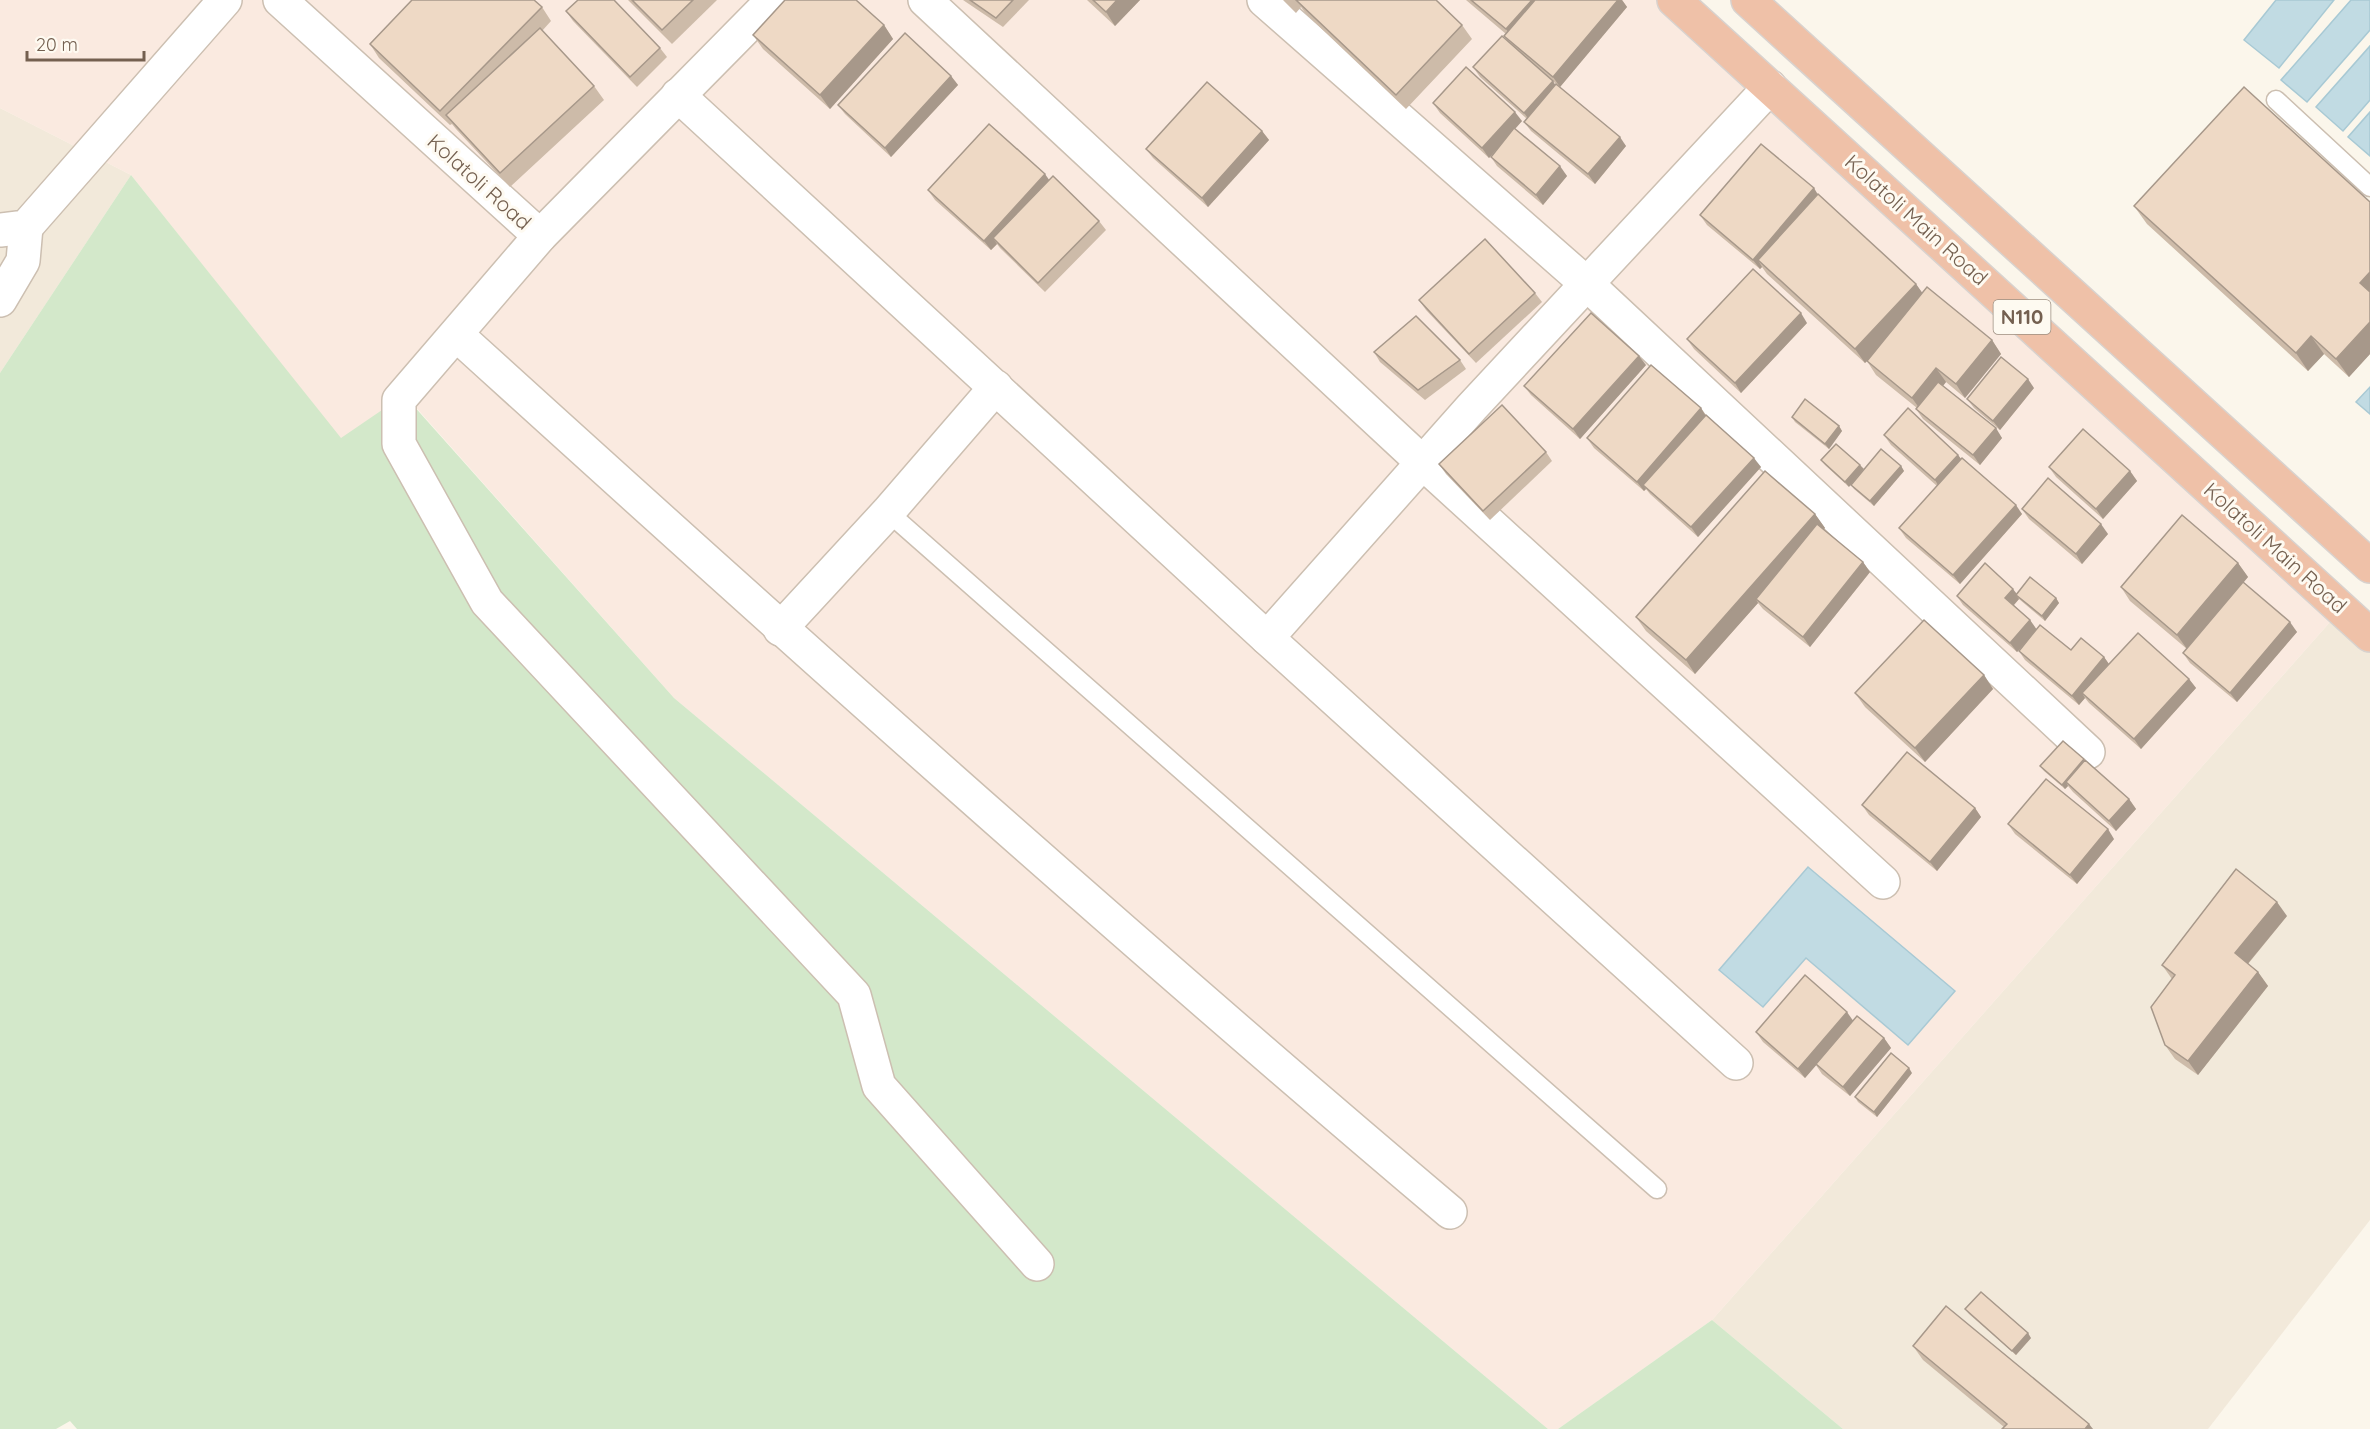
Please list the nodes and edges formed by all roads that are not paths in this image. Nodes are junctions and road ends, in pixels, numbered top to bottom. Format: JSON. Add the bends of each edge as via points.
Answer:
{"nodes":[{"id":1,"x":225,"y":0,"type":"edge"},
{"id":2,"x":280,"y":0,"type":"edge"},
{"id":3,"x":773,"y":0,"type":"edge"},
{"id":4,"x":925,"y":0,"type":"edge"},
{"id":5,"x":1264,"y":0,"type":"edge"},
{"id":6,"x":1674,"y":0,"type":"edge"},
{"id":7,"x":1759,"y":4,"type":"edge"},
{"id":8,"x":1770,"y":87,"type":"junction"},
{"id":9,"x":678,"y":94,"type":"junction"},
{"id":10,"x":2276,"y":100,"type":"dead end"},
{"id":11,"x":2370,"y":187,"type":"edge"},
{"id":12,"x":13,"y":229,"type":"edge"},
{"id":13,"x":540,"y":236,"type":"junction"},
{"id":14,"x":1587,"y":284,"type":"junction"},
{"id":15,"x":0,"y":300,"type":"edge"},
{"id":16,"x":457,"y":334,"type":"junction"},
{"id":17,"x":996,"y":387,"type":"junction"},
{"id":18,"x":1422,"y":462,"type":"junction"},
{"id":19,"x":888,"y":512,"type":"junction"},
{"id":20,"x":2370,"y":566,"type":"edge"},
{"id":21,"x":780,"y":629,"type":"junction"},
{"id":22,"x":2370,"y":635,"type":"edge"},
{"id":23,"x":1267,"y":638,"type":"junction"},
{"id":24,"x":2088,"y":752,"type":"dead end"},
{"id":25,"x":1883,"y":882,"type":"dead end"},
{"id":26,"x":1736,"y":1063,"type":"dead end"},
{"id":27,"x":1657,"y":1189,"type":"dead end"},
{"id":28,"x":1450,"y":1212,"type":"dead end"},
{"id":29,"x":1037,"y":1264,"type":"dead end"}],
"edges":[{"from":1,"to":12,"type":"street"},
{"from":2,"to":13,"type":"street","name":"Kolatoli Road"},
{"from":3,"to":9,"type":"street","name":"Kolatoli Road"},
{"from":4,"to":18,"type":"street"},
{"from":5,"to":14,"type":"street"},
{"from":6,"to":8,"type":"highway","name":"Kolatoli Main Road","number":"N110"},
{"from":7,"to":20,"type":"highway","number":"N110"},
{"from":8,"to":14,"type":"street"},
{"from":8,"to":22,"type":"highway","name":"Kolatoli Main Road","number":"N110"},
{"from":9,"to":13,"type":"street","name":"Kolatoli Road"},
{"from":9,"to":17,"type":"street"},
{"from":10,"to":11,"type":"lane"},
{"from":12,"to":15,"type":"street","via":[[23,261]]},
{"from":13,"to":16,"type":"street"},
{"from":14,"to":18,"type":"street"},
{"from":14,"to":24,"type":"street"},
{"from":16,"to":21,"type":"street"},
{"from":16,"to":29,"type":"street","via":[[399,400],[399,444],[487,602],[855,995],[879,1086]]},
{"from":17,"to":19,"type":"street"},
{"from":17,"to":23,"type":"street"},
{"from":18,"to":23,"type":"street"},
{"from":18,"to":25,"type":"street"},
{"from":19,"to":21,"type":"street"},
{"from":19,"to":27,"type":"lane"},
{"from":21,"to":28,"type":"street","via":[[1233,1028]]},
{"from":23,"to":26,"type":"street"}]}
